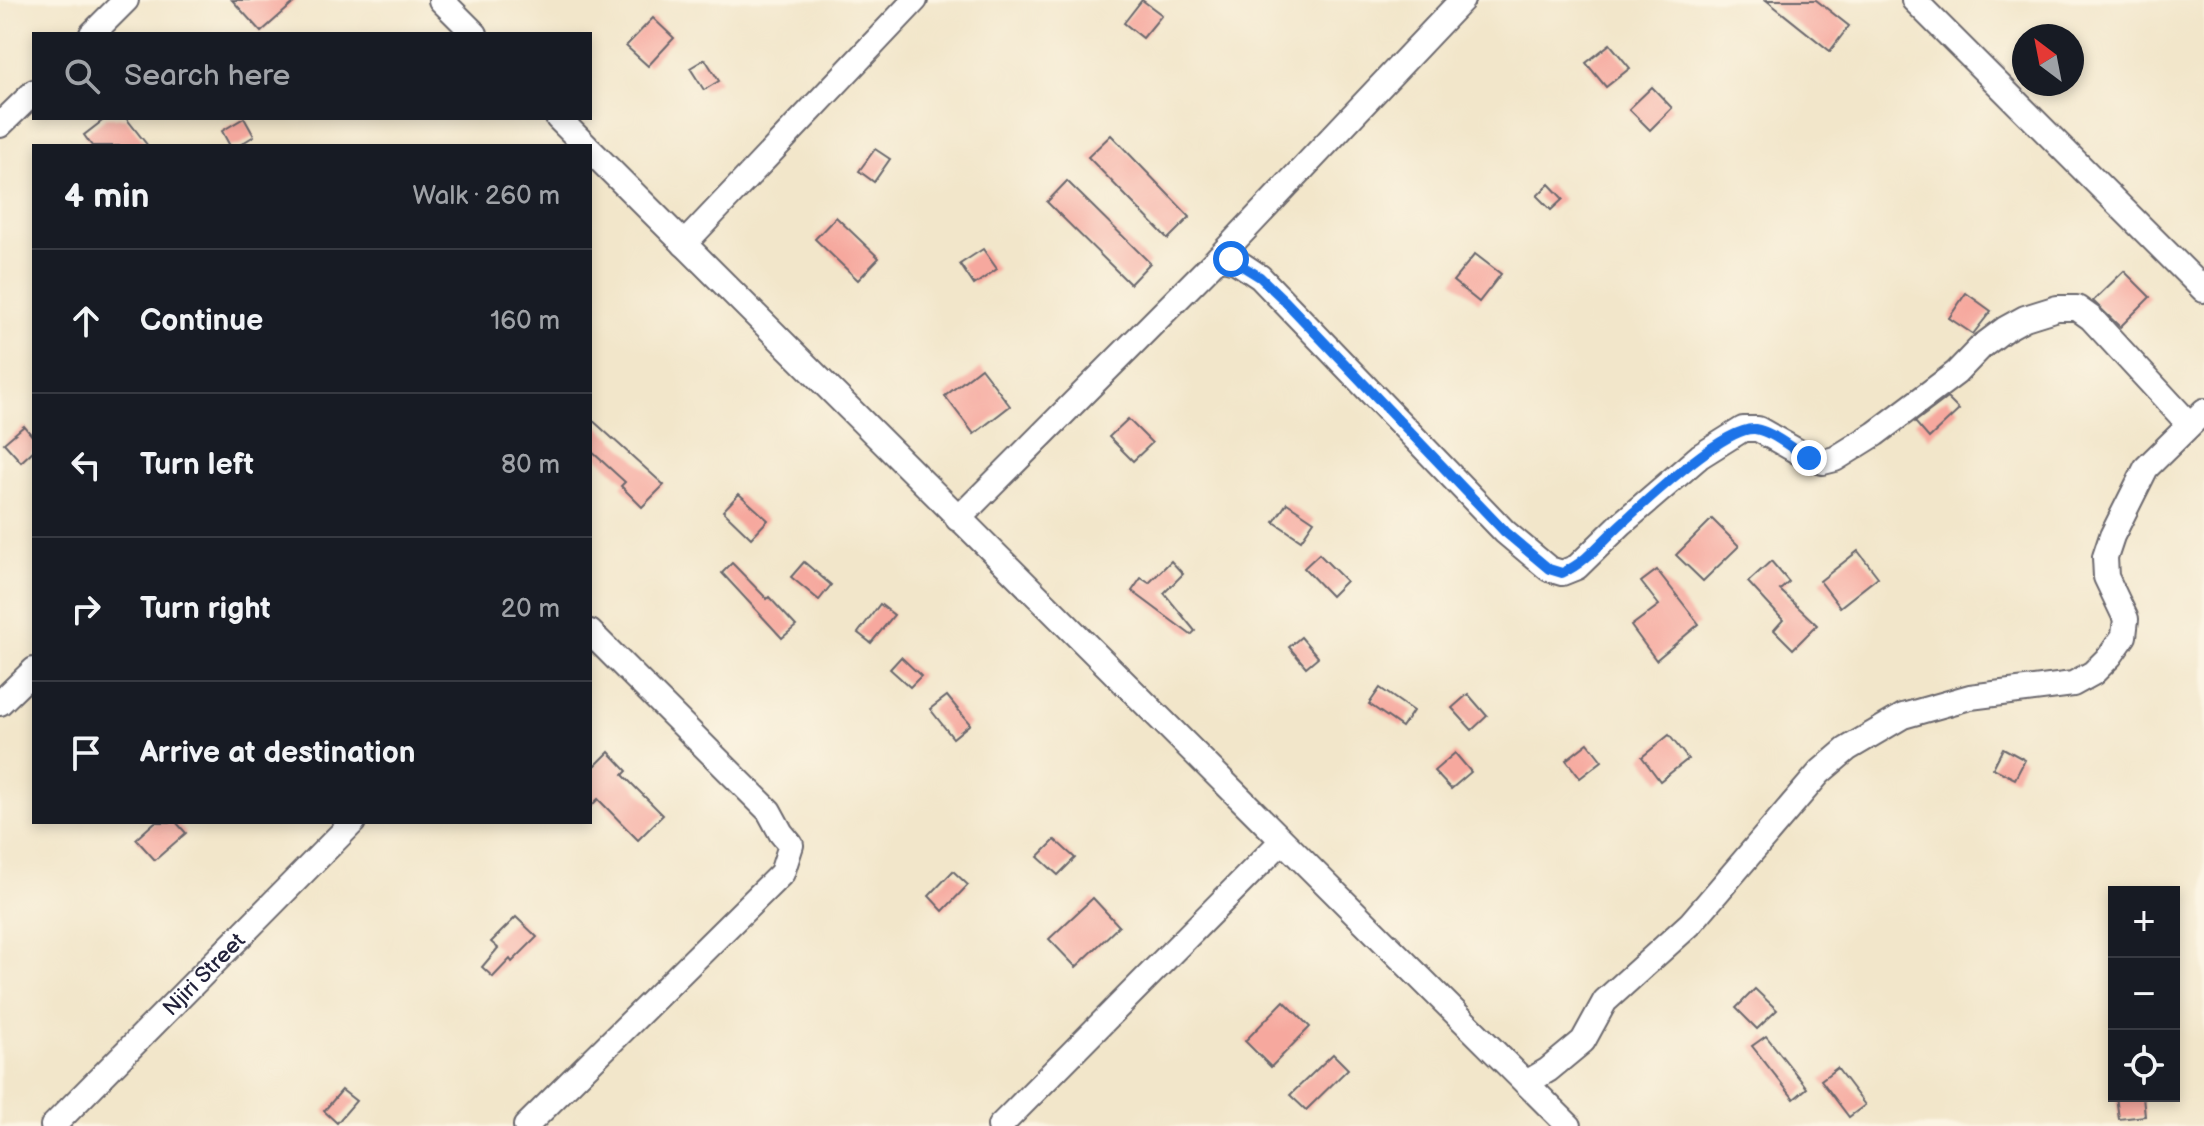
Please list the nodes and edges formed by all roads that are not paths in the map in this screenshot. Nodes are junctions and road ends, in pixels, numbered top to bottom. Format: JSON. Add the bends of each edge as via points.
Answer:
{"nodes":[{"id":1,"x":126,"y":0,"type":"edge"},
{"id":2,"x":441,"y":0,"type":"edge"},
{"id":3,"x":915,"y":0,"type":"edge"},
{"id":4,"x":1462,"y":0,"type":"edge"},
{"id":5,"x":1914,"y":0,"type":"edge"},
{"id":6,"x":94,"y":32,"type":"edge"},
{"id":7,"x":473,"y":32,"type":"edge"},
{"id":8,"x":32,"y":94,"type":"edge"},
{"id":9,"x":0,"y":125,"type":"edge"},
{"id":10,"x":592,"y":157,"type":"edge"},
{"id":11,"x":684,"y":244,"type":"junction"},
{"id":12,"x":1219,"y":257,"type":"junction"},
{"id":13,"x":2204,"y":290,"type":"edge"},
{"id":14,"x":2197,"y":417,"type":"edge"},
{"id":15,"x":958,"y":519,"type":"junction"},
{"id":16,"x":592,"y":634,"type":"edge"},
{"id":17,"x":32,"y":672,"type":"edge"},
{"id":18,"x":0,"y":703,"type":"edge"},
{"id":19,"x":351,"y":824,"type":"edge"},
{"id":20,"x":1282,"y":841,"type":"junction"},
{"id":21,"x":1526,"y":1083,"type":"junction"},
{"id":22,"x":53,"y":1126,"type":"edge"},
{"id":23,"x":526,"y":1126,"type":"edge"},
{"id":24,"x":1000,"y":1126,"type":"edge"},
{"id":25,"x":1569,"y":1126,"type":"edge"}],
"edges":[{"from":1,"to":6,"type":"street"},
{"from":2,"to":7,"type":"street"},
{"from":3,"to":11,"type":"street"},
{"from":4,"to":12,"type":"street"},
{"from":5,"to":13,"type":"street"},
{"from":8,"to":9,"type":"street"},
{"from":10,"to":11,"type":"street"},
{"from":11,"to":15,"type":"street"},
{"from":12,"to":14,"type":"street","via":[[1260,277],[1505,532],[1549,569],[1562,573],[1577,567],[1700,456],[1743,429],[1758,429],[1809,458],[1835,459],[1956,373],[2005,329],[2057,308],[2077,308],[2091,318]]},
{"from":12,"to":15,"type":"street"},
{"from":14,"to":21,"type":"street","via":[[2146,468],[2105,557],[2106,577],[2126,619],[2124,636],[2093,673],[2073,684],[1970,697],[1903,716],[1847,749],[1820,772],[1690,924],[1605,1001],[1583,1041]]},
{"from":15,"to":20,"type":"street"},
{"from":16,"to":23,"type":"street","via":[[769,811],[791,845],[782,873]]},
{"from":17,"to":18,"type":"street"},
{"from":19,"to":22,"type":"street","name":"Njiri Street"},
{"from":20,"to":21,"type":"street"},
{"from":20,"to":24,"type":"street"},
{"from":21,"to":25,"type":"street"}]}
